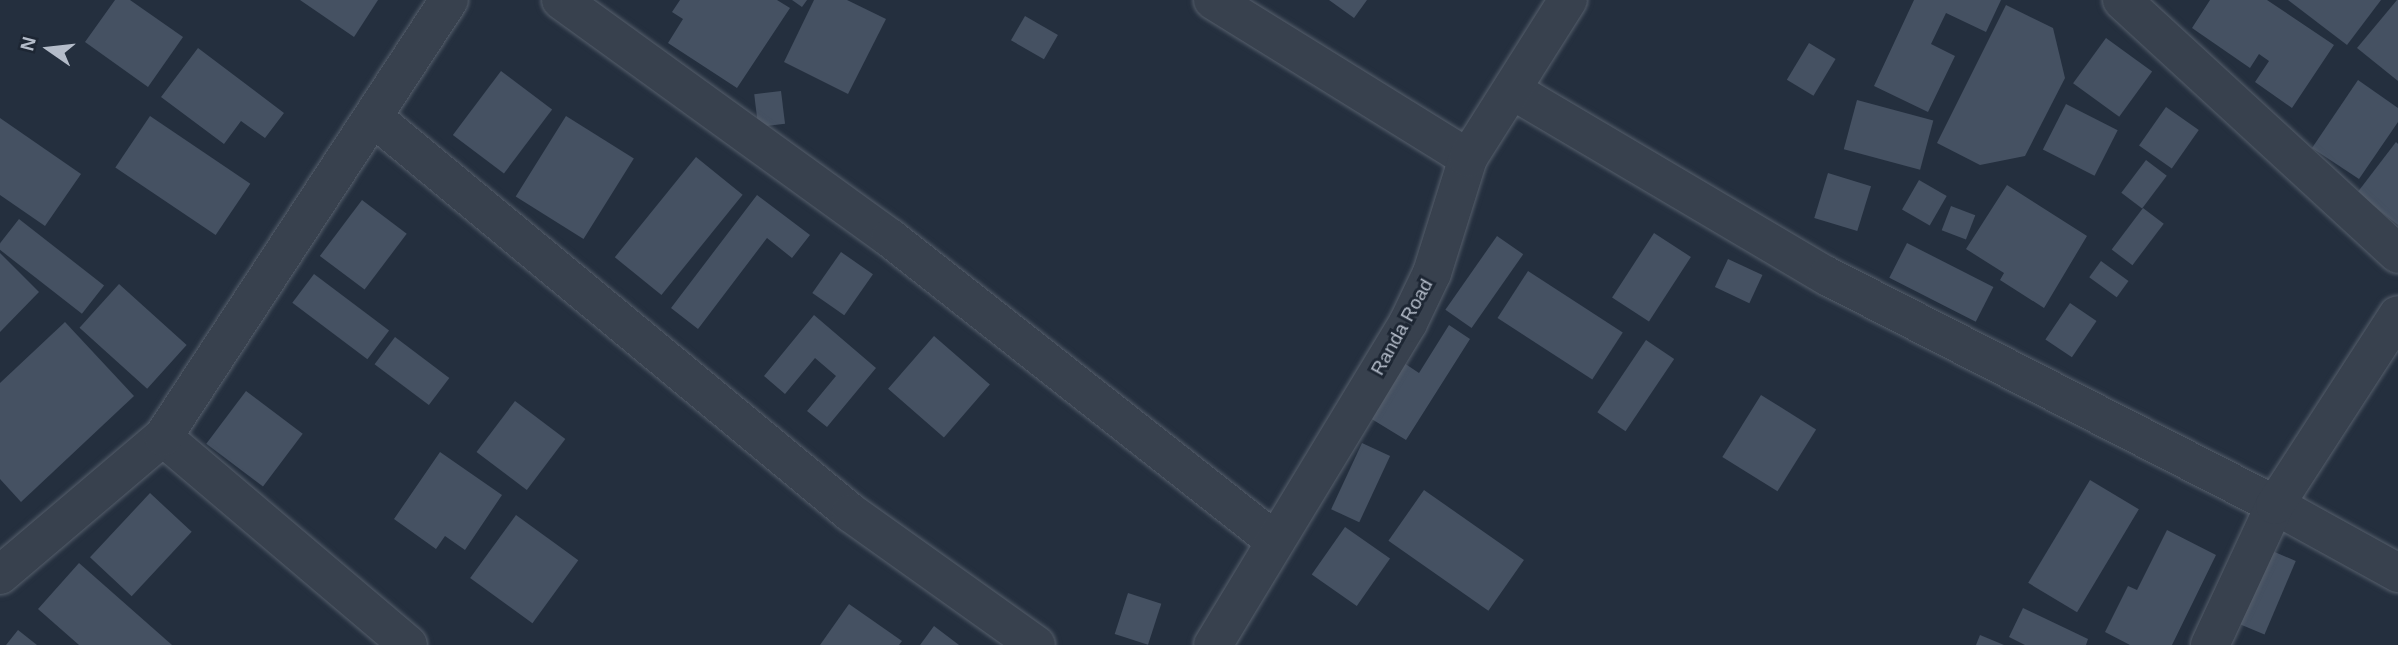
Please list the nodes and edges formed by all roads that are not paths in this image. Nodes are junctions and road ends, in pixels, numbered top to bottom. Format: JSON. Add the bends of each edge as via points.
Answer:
{"nodes":[{"id":1,"x":449,"y":0,"type":"edge"},
{"id":2,"x":561,"y":0,"type":"edge"},
{"id":3,"x":1213,"y":0,"type":"edge"},
{"id":4,"x":1568,"y":0,"type":"edge"},
{"id":5,"x":2126,"y":1,"type":"edge"},
{"id":6,"x":1512,"y":90,"type":"junction"},
{"id":7,"x":374,"y":118,"type":"junction"},
{"id":8,"x":1468,"y":158,"type":"junction"},
{"id":9,"x":2398,"y":254,"type":"edge"},
{"id":10,"x":2398,"y":315,"type":"edge"},
{"id":11,"x":163,"y":437,"type":"junction"},
{"id":12,"x":2275,"y":505,"type":"junction"},
{"id":13,"x":1275,"y":541,"type":"junction"},
{"id":14,"x":2398,"y":573,"type":"edge"},
{"id":15,"x":0,"y":575,"type":"edge"},
{"id":16,"x":408,"y":645,"type":"edge"},
{"id":17,"x":1036,"y":645,"type":"edge"},
{"id":18,"x":1213,"y":645,"type":"edge"},
{"id":19,"x":2210,"y":645,"type":"edge"}],
"edges":[{"from":1,"to":7,"type":"street"},
{"from":2,"to":13,"type":"street","via":[[890,238]]},
{"from":3,"to":8,"type":"street"},
{"from":4,"to":6,"type":"street","name":"Randa Road"},
{"from":5,"to":9,"type":"street"},
{"from":6,"to":8,"type":"street","name":"Randa Road"},
{"from":6,"to":12,"type":"street","via":[[1827,276]]},
{"from":7,"to":11,"type":"street"},
{"from":7,"to":17,"type":"street","via":[[850,513]]},
{"from":8,"to":13,"type":"street","name":"Randa Road","via":[[1432,273],[1408,323]]},
{"from":10,"to":12,"type":"street"},
{"from":11,"to":15,"type":"street"},
{"from":11,"to":16,"type":"street"},
{"from":12,"to":14,"type":"street"},
{"from":12,"to":19,"type":"street"},
{"from":13,"to":18,"type":"street","name":"Randa Road"}]}
